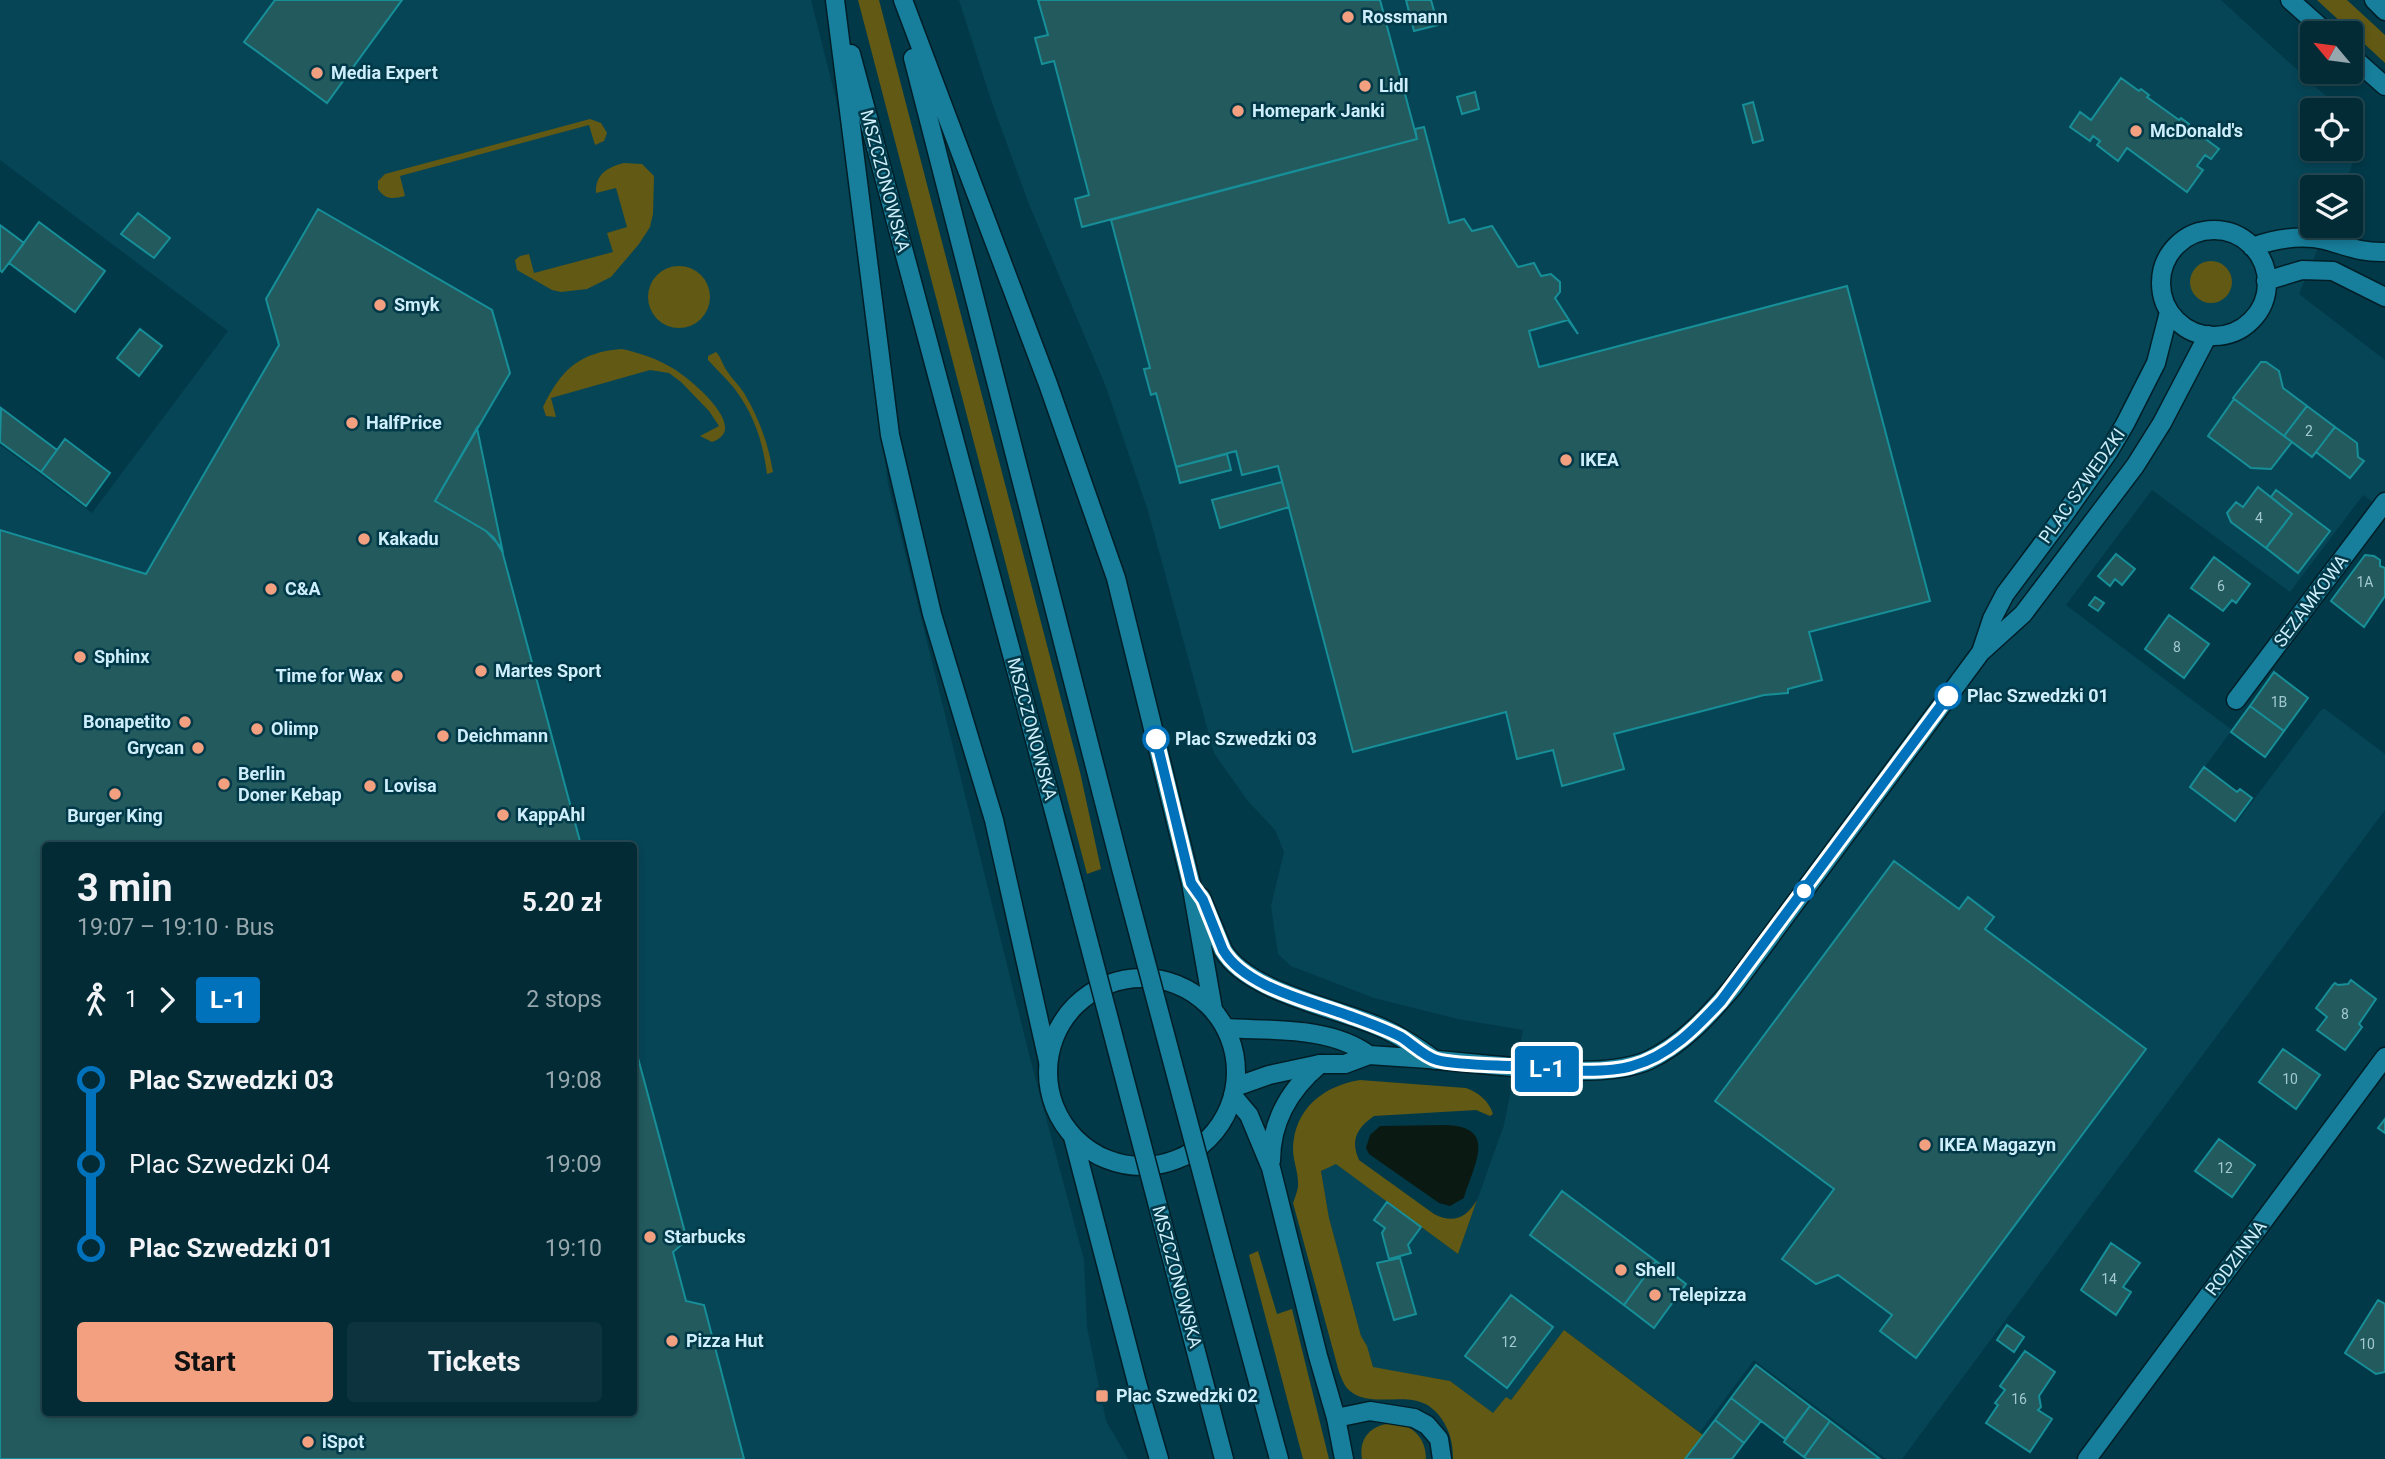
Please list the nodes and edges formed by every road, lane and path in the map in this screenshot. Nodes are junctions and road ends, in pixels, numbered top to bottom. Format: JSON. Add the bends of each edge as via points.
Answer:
{"nodes":[{"id":1,"x":836,"y":0,"type":"edge"},
{"id":2,"x":900,"y":0,"type":"edge"},
{"id":3,"x":2290,"y":0,"type":"edge"},
{"id":4,"x":2374,"y":0,"type":"edge"},
{"id":5,"x":2385,"y":11,"type":"edge"},
{"id":6,"x":2314,"y":21,"type":"edge"},
{"id":7,"x":2363,"y":67,"type":"edge"},
{"id":8,"x":2385,"y":86,"type":"edge"},
{"id":9,"x":2252,"y":247,"type":"junction"},
{"id":10,"x":2385,"y":252,"type":"edge"},
{"id":11,"x":2266,"y":281,"type":"junction"},
{"id":12,"x":2385,"y":297,"type":"edge"},
{"id":13,"x":2169,"y":312,"type":"junction"},
{"id":14,"x":2208,"y":335,"type":"junction"},
{"id":15,"x":2385,"y":502,"type":"edge"},
{"id":16,"x":1981,"y":652,"type":"junction"},
{"id":17,"x":2236,"y":700,"type":"dead end"},
{"id":18,"x":1191,"y":883,"type":"junction"},
{"id":19,"x":1213,"y":1009,"type":"junction"},
{"id":20,"x":1226,"y":1028,"type":"junction"},
{"id":21,"x":1369,"y":1055,"type":"junction"},
{"id":22,"x":2385,"y":1057,"type":"edge"},
{"id":23,"x":1048,"y":1060,"type":"junction"},
{"id":24,"x":1435,"y":1060,"type":"junction"},
{"id":25,"x":1320,"y":1063,"type":"junction"},
{"id":26,"x":1234,"y":1091,"type":"junction"},
{"id":27,"x":1073,"y":1137,"type":"junction"},
{"id":28,"x":1271,"y":1168,"type":"junction"},
{"id":29,"x":1336,"y":1418,"type":"junction"},
{"id":30,"x":1158,"y":1459,"type":"edge"},
{"id":31,"x":1224,"y":1459,"type":"edge"},
{"id":32,"x":1279,"y":1459,"type":"edge"},
{"id":33,"x":1344,"y":1459,"type":"edge"},
{"id":34,"x":1442,"y":1459,"type":"edge"},
{"id":35,"x":2087,"y":1459,"type":"edge"}],
"edges":[{"from":1,"to":23,"type":"main road","via":[[890,435],[932,614],[994,820]]},
{"from":1,"to":31,"type":"main road","name":"MSZCZONOWSKA","bridge":true},
{"from":2,"to":18,"type":"main road","via":[[1048,384],[1116,578]]},
{"from":2,"to":32,"type":"main road","bridge":true,"via":[[1122,872]]},
{"from":3,"to":6,"type":"main road"},
{"from":4,"to":5,"type":"main road"},
{"from":7,"to":8,"type":"main road"},
{"from":9,"to":10,"type":"main road","via":[[2304,237],[2357,251]]},
{"from":9,"to":11,"type":"main road"},
{"from":9,"to":13,"type":"main road","via":[[2220,230],[2184,239],[2164,265],[2162,289]]},
{"from":11,"to":12,"type":"main road","via":[[2302,270],[2333,271]]},
{"from":11,"to":14,"type":"main road","via":[[2256,315],[2243,327]]},
{"from":13,"to":14,"type":"main road","via":[[2186,328]]},
{"from":13,"to":16,"type":"main road","name":"PLAC SZWEDZKI","via":[[2155,363],[2125,424],[2005,594]]},
{"from":14,"to":16,"type":"main road","name":"PLAC SZWEDZKI","via":[[2135,466],[2023,614]]},
{"from":15,"to":17,"type":"main road","name":"SEZAMKOWA"},
{"from":16,"to":24,"type":"main road","name":"PLAC SZWEDZKI","via":[[1733,987],[1667,1050],[1611,1070]]},
{"from":18,"to":19,"type":"main road"},
{"from":18,"to":24,"type":"main road","via":[[1227,957],[1246,975],[1375,1025]]},
{"from":19,"to":20,"type":"main road"},
{"from":19,"to":23,"type":"main road","via":[[1188,990],[1160,979],[1114,982],[1075,1006],[1057,1031]]},
{"from":20,"to":21,"type":"main road","via":[[1318,1035],[1354,1044]]},
{"from":20,"to":26,"type":"main road","via":[[1234,1051]]},
{"from":21,"to":24,"type":"main road","name":"PLAC SZWEDZKI"},
{"from":21,"to":25,"type":"main road","via":[[1345,1064]]},
{"from":22,"to":35,"type":"main road","name":"RODZINNA"},
{"from":23,"to":27,"type":"main road","via":[[1052,1102]]},
{"from":25,"to":26,"type":"main road","via":[[1269,1075]]},
{"from":25,"to":28,"type":"main road","via":[[1300,1083],[1279,1116]]},
{"from":26,"to":27,"type":"main road","via":[[1222,1122],[1203,1144],[1165,1163],[1123,1165],[1096,1155]]},
{"from":26,"to":28,"type":"main road"},
{"from":27,"to":30,"type":"main road"},
{"from":28,"to":29,"type":"main road"},
{"from":29,"to":33,"type":"main road"},
{"from":29,"to":34,"type":"main road","via":[[1370,1411],[1414,1418],[1427,1424],[1439,1439]]}]}
